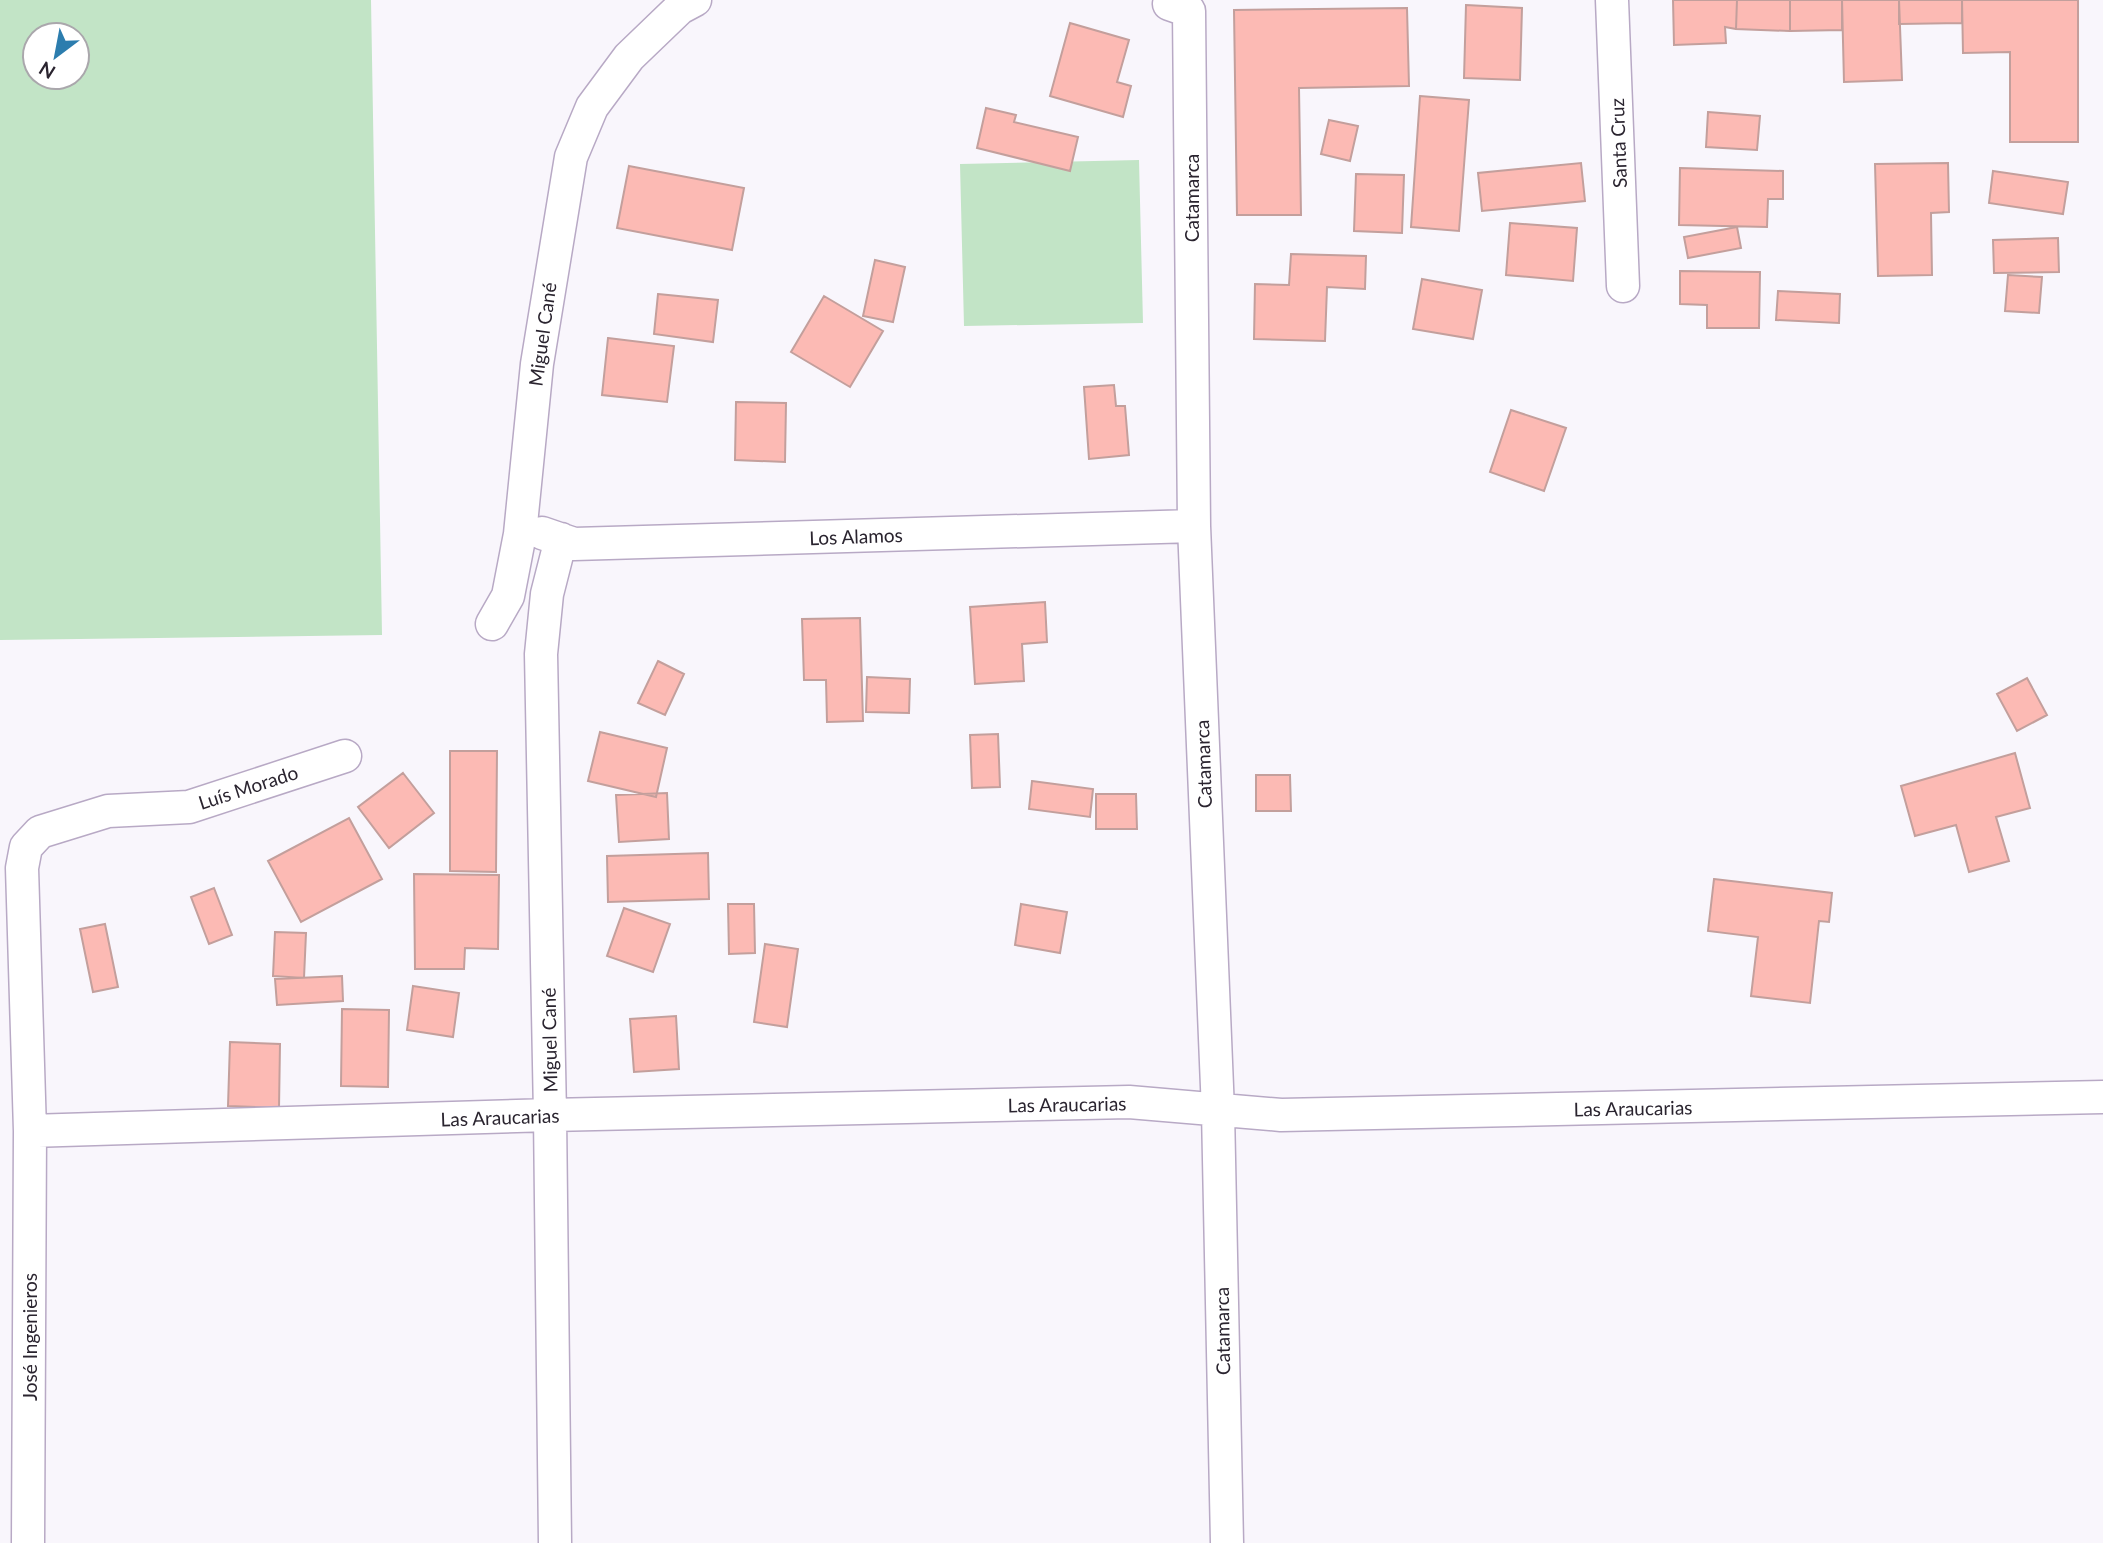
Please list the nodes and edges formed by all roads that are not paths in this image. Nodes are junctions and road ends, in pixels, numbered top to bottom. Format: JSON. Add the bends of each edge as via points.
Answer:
{"nodes":[{"id":1,"x":695,"y":0,"type":"edge"},
{"id":2,"x":1612,"y":0,"type":"edge"},
{"id":3,"x":1167,"y":1,"type":"edge"},
{"id":4,"x":1623,"y":286,"type":"dead end"},
{"id":5,"x":521,"y":526,"type":"junction"},
{"id":6,"x":1194,"y":526,"type":"junction"},
{"id":7,"x":561,"y":540,"type":"junction"},
{"id":8,"x":492,"y":624,"type":"dead end"},
{"id":9,"x":345,"y":756,"type":"dead end"},
{"id":10,"x":2103,"y":1097,"type":"edge"},
{"id":11,"x":1218,"y":1111,"type":"junction"},
{"id":12,"x":550,"y":1115,"type":"junction"},
{"id":13,"x":30,"y":1131,"type":"junction"},
{"id":14,"x":28,"y":1543,"type":"edge"},
{"id":15,"x":555,"y":1543,"type":"edge"},
{"id":16,"x":1227,"y":1543,"type":"edge"}],
"edges":[{"from":1,"to":5,"type":"street","name":"Miguel Cané","via":[[680,8],[629,57],[592,107],[571,157],[537,364]]},
{"from":2,"to":4,"type":"street","name":"Santa Cruz"},
{"from":3,"to":6,"type":"street","name":"Catamarca","via":[[1189,10]]},
{"from":5,"to":7,"type":"street","name":"Los Alamos"},
{"from":5,"to":8,"type":"street","name":"Miguel Cané","via":[[508,596]]},
{"from":6,"to":7,"type":"street","name":"Los Alamos","via":[[574,544]]},
{"from":6,"to":11,"type":"street","name":"Catamarca"},
{"from":7,"to":12,"type":"street","name":"Miguel Cané","via":[[547,594],[541,654]]},
{"from":9,"to":13,"type":"street","name":"Luís Morado","via":[[189,807],[108,811],[40,832],[26,847],[22,868]]},
{"from":10,"to":11,"type":"street","name":"Las Araucarias","via":[[1281,1115]]},
{"from":11,"to":12,"type":"street","name":"Las Araucarias","via":[[1129,1102]]},
{"from":11,"to":16,"type":"street","name":"Catamarca"},
{"from":12,"to":13,"type":"street","name":"Las Araucarias"},
{"from":12,"to":15,"type":"street","name":"Miguel Cané"},
{"from":13,"to":14,"type":"street","name":"José Ingenieros"}]}
